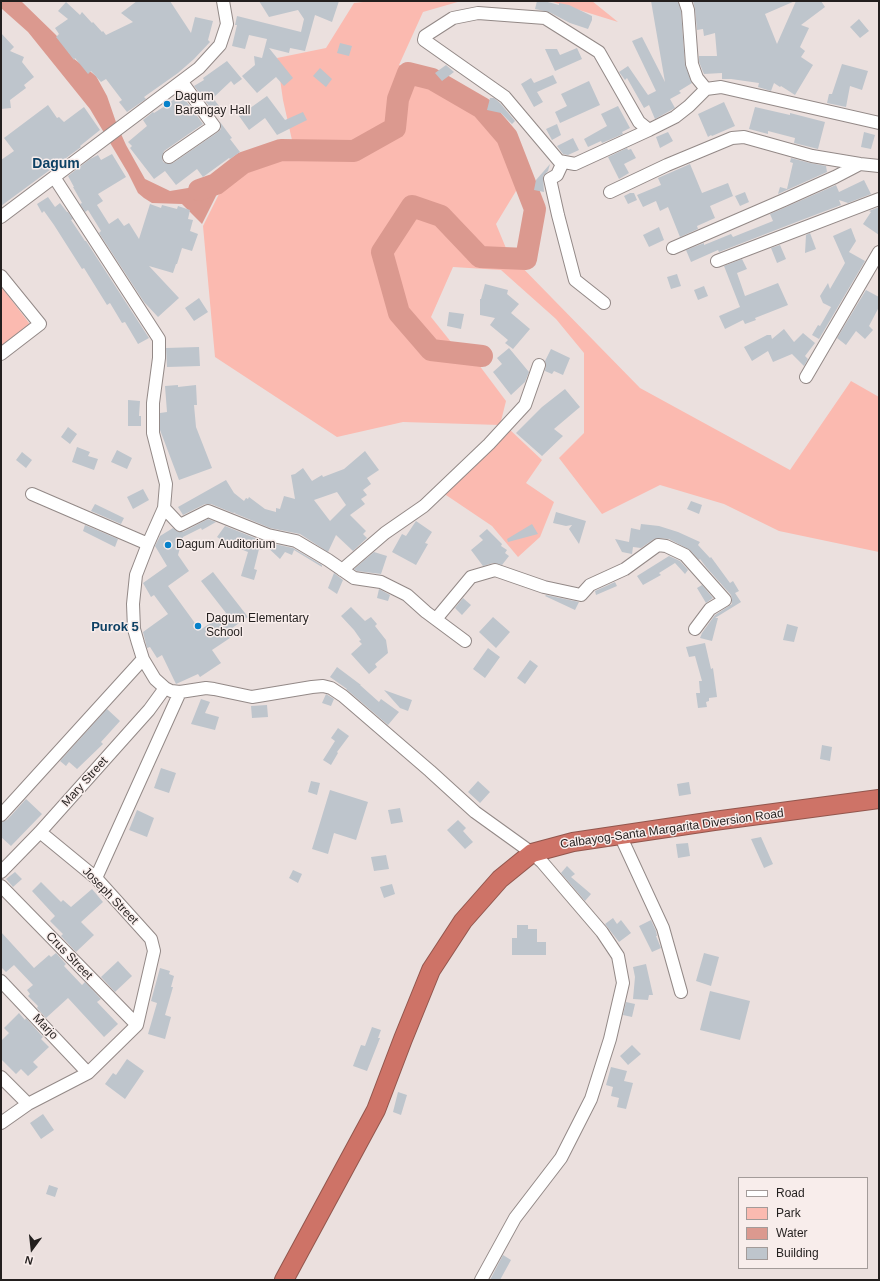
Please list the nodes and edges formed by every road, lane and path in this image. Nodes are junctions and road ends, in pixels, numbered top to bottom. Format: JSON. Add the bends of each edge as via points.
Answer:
{"nodes":[{"id":1,"x":223,"y":1,"type":"edge"},
{"id":2,"x":685,"y":1,"type":"edge"},
{"id":3,"x":182,"y":82,"type":"junction"},
{"id":4,"x":706,"y":89,"type":"junction"},
{"id":5,"x":879,"y":123,"type":"edge"},
{"id":6,"x":649,"y":130,"type":"junction"},
{"id":7,"x":169,"y":157,"type":"dead end"},
{"id":8,"x":563,"y":162,"type":"junction"},
{"id":9,"x":860,"y":164,"type":"junction"},
{"id":10,"x":879,"y":166,"type":"edge"},
{"id":11,"x":54,"y":177,"type":"junction"},
{"id":12,"x":610,"y":192,"type":"dead end"},
{"id":13,"x":879,"y":199,"type":"edge"},
{"id":14,"x":1,"y":217,"type":"edge"},
{"id":15,"x":673,"y":248,"type":"dead end"},
{"id":16,"x":879,"y":252,"type":"edge"},
{"id":17,"x":717,"y":261,"type":"dead end"},
{"id":18,"x":1,"y":276,"type":"edge"},
{"id":19,"x":604,"y":303,"type":"dead end"},
{"id":20,"x":1,"y":354,"type":"edge"},
{"id":21,"x":539,"y":365,"type":"dead end"},
{"id":22,"x":806,"y":377,"type":"dead end"},
{"id":23,"x":32,"y":494,"type":"dead end"},
{"id":24,"x":164,"y":508,"type":"junction"},
{"id":25,"x":148,"y":544,"type":"junction"},
{"id":26,"x":342,"y":570,"type":"junction"},
{"id":27,"x":436,"y":619,"type":"junction"},
{"id":28,"x":694,"y":629,"type":"dead end"},
{"id":29,"x":466,"y":640,"type":"dead end"},
{"id":30,"x":143,"y":660,"type":"junction"},
{"id":31,"x":165,"y":688,"type":"junction"},
{"id":32,"x":180,"y":692,"type":"junction"},
{"id":33,"x":879,"y":799,"type":"edge"},
{"id":34,"x":1,"y":814,"type":"edge"},
{"id":35,"x":40,"y":832,"type":"junction"},
{"id":36,"x":620,"y":835,"type":"junction"},
{"id":37,"x":532,"y":853,"type":"junction"},
{"id":38,"x":1,"y":872,"type":"edge"},
{"id":39,"x":96,"y":878,"type":"junction"},
{"id":40,"x":1,"y":886,"type":"edge"},
{"id":41,"x":1,"y":981,"type":"edge"},
{"id":42,"x":681,"y":992,"type":"dead end"},
{"id":43,"x":137,"y":1026,"type":"junction"},
{"id":44,"x":88,"y":1073,"type":"junction"},
{"id":45,"x":1,"y":1077,"type":"edge"},
{"id":46,"x":28,"y":1104,"type":"junction"},
{"id":47,"x":1,"y":1124,"type":"edge"},
{"id":48,"x":284,"y":1280,"type":"edge"},
{"id":49,"x":481,"y":1280,"type":"edge"}],
"edges":[{"from":1,"to":3,"type":"street","via":[[227,24],[220,45],[200,68]]},
{"from":2,"to":4,"type":"street","via":[[692,64],[697,78]]},
{"from":3,"to":7,"type":"street","via":[[214,126]]},
{"from":3,"to":11,"type":"street"},
{"from":4,"to":5,"type":"street","via":[[721,87]]},
{"from":4,"to":6,"type":"street","via":[[675,117]]},
{"from":6,"to":8,"type":"street","via":[[575,164]]},
{"from":6,"to":8,"type":"street","via":[[639,122],[599,52],[545,18],[478,13],[453,18],[425,36],[424,40],[505,97],[559,162]]},
{"from":8,"to":19,"type":"street","via":[[557,175],[550,180],[576,280]]},
{"from":9,"to":10,"type":"street"},
{"from":9,"to":12,"type":"street","via":[[812,156],[744,137],[732,138]]},
{"from":9,"to":15,"type":"street"},
{"from":11,"to":14,"type":"street"},
{"from":11,"to":24,"type":"street","via":[[159,339],[159,358],[152,403],[153,433],[166,484]]},
{"from":13,"to":17,"type":"street"},
{"from":16,"to":22,"type":"street"},
{"from":18,"to":20,"type":"street","via":[[40,324]]},
{"from":21,"to":26,"type":"street","via":[[525,405],[489,444],[424,506],[385,533]]},
{"from":23,"to":25,"type":"street"},
{"from":24,"to":25,"type":"street"},
{"from":24,"to":26,"type":"street","via":[[180,525],[208,511],[268,535],[296,541]]},
{"from":25,"to":30,"type":"street","via":[[136,575],[133,604],[134,629]]},
{"from":26,"to":27,"type":"street","via":[[354,578],[382,582],[394,588],[407,595]]},
{"from":27,"to":28,"type":"street","via":[[471,577],[495,570],[544,587],[580,595],[590,585],[625,569],[658,545],[685,555],[725,600],[710,608]]},
{"from":27,"to":29,"type":"street"},
{"from":30,"to":31,"type":"street","via":[[155,679]]},
{"from":30,"to":34,"type":"street"},
{"from":31,"to":32,"type":"street"},
{"from":31,"to":35,"type":"street","name":"Mary Street","via":[[149,710]]},
{"from":32,"to":37,"type":"street","via":[[206,688],[252,697],[312,687],[331,688],[475,812]]},
{"from":32,"to":39,"type":"street"},
{"from":33,"to":36,"type":"highway","name":"Calbayog-Santa Margarita Diversion Road"},
{"from":35,"to":38,"type":"street","name":"Mary Street"},
{"from":35,"to":39,"type":"street","name":"Joseph Street"},
{"from":36,"to":37,"type":"highway","name":"Calbayog-Santa Margarita Diversion Road","via":[[573,842]]},
{"from":36,"to":42,"type":"street","via":[[663,928]]},
{"from":37,"to":48,"type":"highway","name":"Calbayog-Santa Margarita Diversion Road","via":[[500,879],[463,921],[431,970],[376,1110]]},
{"from":37,"to":49,"type":"street","via":[[602,932],[618,956],[623,983],[610,1039],[591,1099],[561,1158],[515,1218]]},
{"from":39,"to":43,"type":"street","name":"Joseph Street","via":[[151,939],[154,951]]},
{"from":40,"to":43,"type":"street","name":"Crus Street"},
{"from":41,"to":44,"type":"street","name":"Marjo"},
{"from":43,"to":44,"type":"street"},
{"from":44,"to":46,"type":"street"},
{"from":45,"to":46,"type":"street"},
{"from":46,"to":47,"type":"street"}]}
